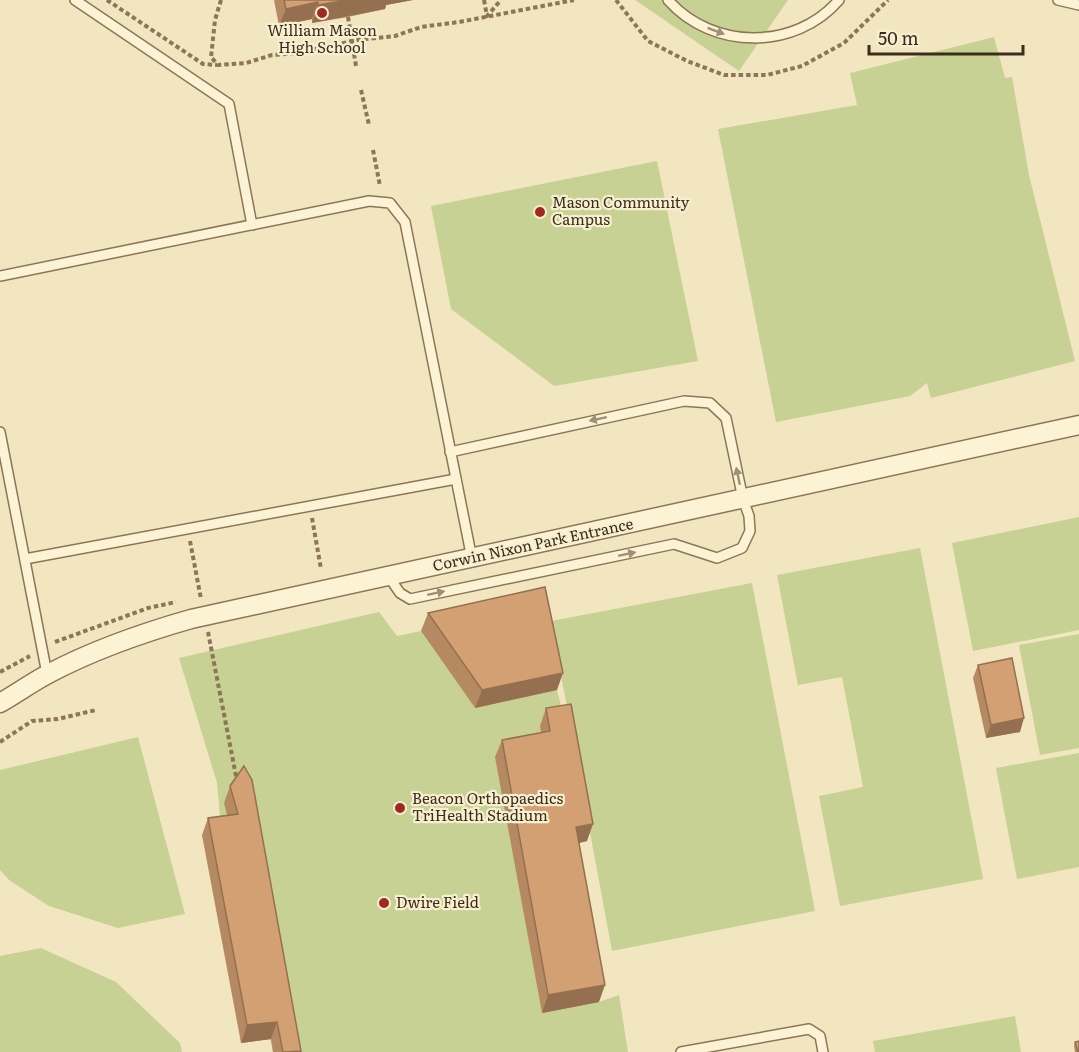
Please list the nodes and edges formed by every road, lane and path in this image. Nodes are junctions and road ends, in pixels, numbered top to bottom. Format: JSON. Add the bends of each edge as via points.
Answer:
{"nodes":[{"id":1,"x":75,"y":0,"type":"edge"},
{"id":2,"x":107,"y":0,"type":"edge"},
{"id":3,"x":221,"y":0,"type":"edge"},
{"id":4,"x":484,"y":0,"type":"edge"},
{"id":5,"x":501,"y":0,"type":"edge"},
{"id":6,"x":574,"y":0,"type":"edge"},
{"id":7,"x":668,"y":0,"type":"edge"},
{"id":8,"x":839,"y":0,"type":"edge"},
{"id":9,"x":1058,"y":0,"type":"edge"},
{"id":10,"x":1079,"y":5,"type":"edge"},
{"id":11,"x":348,"y":16,"type":"edge"},
{"id":12,"x":487,"y":16,"type":"junction"},
{"id":13,"x":352,"y":41,"type":"junction"},
{"id":14,"x":218,"y":65,"type":"junction"},
{"id":15,"x":356,"y":66,"type":"dead end"},
{"id":16,"x":361,"y":90,"type":"dead end"},
{"id":17,"x":369,"y":125,"type":"dead end"},
{"id":18,"x":373,"y":150,"type":"dead end"},
{"id":19,"x":380,"y":186,"type":"dead end"},
{"id":20,"x":252,"y":225,"type":"junction"},
{"id":21,"x":0,"y":276,"type":"edge"},
{"id":22,"x":1079,"y":425,"type":"edge"},
{"id":23,"x":0,"y":432,"type":"edge"},
{"id":24,"x":450,"y":452,"type":"junction"},
{"id":25,"x":456,"y":478,"type":"junction"},
{"id":26,"x":743,"y":499,"type":"junction"},
{"id":27,"x":310,"y":506,"type":"junction"},
{"id":28,"x":188,"y":529,"type":"junction"},
{"id":29,"x":24,"y":559,"type":"junction"},
{"id":30,"x":471,"y":559,"type":"junction"},
{"id":31,"x":321,"y":569,"type":"dead end"},
{"id":32,"x":388,"y":577,"type":"junction"},
{"id":33,"x":202,"y":604,"type":"dead end"},
{"id":34,"x":207,"y":628,"type":"dead end"},
{"id":35,"x":23,"y":660,"type":"dead end"},
{"id":36,"x":0,"y":672,"type":"edge"},
{"id":37,"x":47,"y":674,"type":"junction"},
{"id":38,"x":0,"y":704,"type":"edge"},
{"id":39,"x":96,"y":710,"type":"dead end"},
{"id":40,"x":0,"y":742,"type":"edge"},
{"id":41,"x":237,"y":783,"type":"edge"},
{"id":42,"x":681,"y":1052,"type":"edge"},
{"id":43,"x":823,"y":1052,"type":"edge"}],
"edges":[{"from":1,"to":20,"type":"lane","via":[[229,104]]},
{"from":2,"to":14,"type":"path","via":[[203,64]]},
{"from":3,"to":14,"type":"path","via":[[211,57]]},
{"from":4,"to":12,"type":"path"},
{"from":5,"to":12,"type":"path"},
{"from":6,"to":12,"type":"path"},
{"from":7,"to":8,"type":"lane","one_way":true,"via":[[697,24],[730,36],[765,39],[799,30]]},
{"from":9,"to":10,"type":"lane"},
{"from":11,"to":13,"type":"path"},
{"from":12,"to":13,"type":"path"},
{"from":13,"to":14,"type":"path"},
{"from":13,"to":15,"type":"path"},
{"from":16,"to":17,"type":"path"},
{"from":18,"to":19,"type":"path"},
{"from":20,"to":21,"type":"lane"},
{"from":20,"to":24,"type":"lane","via":[[369,201],[390,203],[405,222]]},
{"from":22,"to":26,"type":"street","name":"Corwin Nixon Park Entrance"},
{"from":23,"to":29,"type":"lane"},
{"from":24,"to":25,"type":"lane"},
{"from":26,"to":24,"type":"lane","one_way":true,"via":[[726,417],[710,403],[684,401]]},
{"from":25,"to":27,"type":"lane"},
{"from":25,"to":30,"type":"lane"},
{"from":26,"to":30,"type":"street","name":"Corwin Nixon Park Entrance"},
{"from":32,"to":26,"type":"lane","one_way":true,"via":[[400,594],[410,599],[674,544],[717,558],[741,548],[750,531]]},
{"from":27,"to":28,"type":"lane"},
{"from":27,"to":31,"type":"path"},
{"from":28,"to":29,"type":"lane"},
{"from":28,"to":33,"type":"path"},
{"from":29,"to":37,"type":"lane"},
{"from":30,"to":32,"type":"street","name":"Corwin Nixon Park Entrance"},
{"from":32,"to":37,"type":"street","name":"Corwin Nixon Park Entrance","via":[[157,629]]},
{"from":34,"to":41,"type":"path"},
{"from":35,"to":36,"type":"path"},
{"from":37,"to":38,"type":"street","name":"Corwin Nixon Park Entrance"},
{"from":39,"to":40,"type":"path","via":[[58,719],[32,720]]},
{"from":42,"to":43,"type":"lane","via":[[809,1029],[820,1036]]}]}
